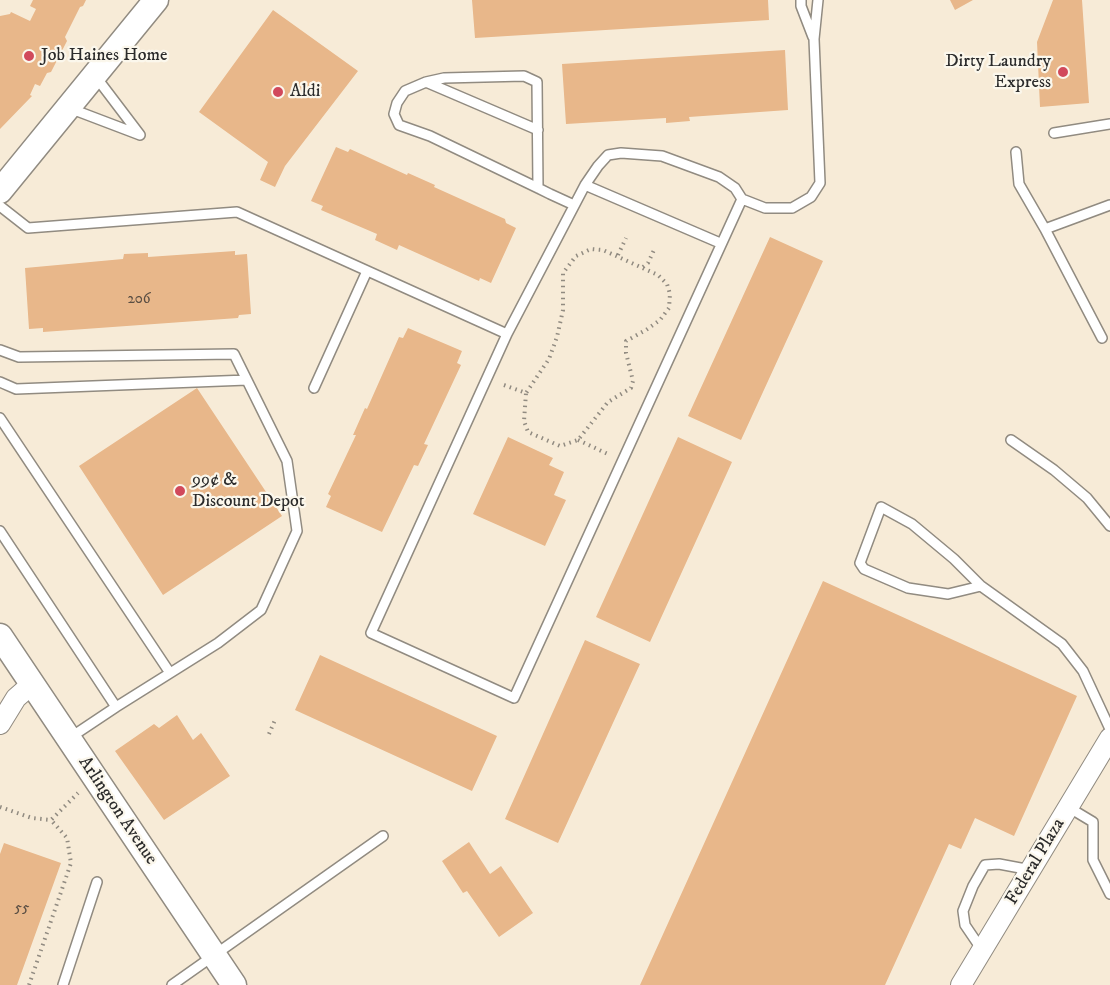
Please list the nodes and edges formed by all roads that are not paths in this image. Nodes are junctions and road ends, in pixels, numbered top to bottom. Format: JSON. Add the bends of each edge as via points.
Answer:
{"nodes":[{"id":1,"x":156,"y":0,"type":"edge"},
{"id":2,"x":801,"y":0,"type":"edge"},
{"id":3,"x":818,"y":0,"type":"edge"},
{"id":4,"x":814,"y":39,"type":"junction"},
{"id":5,"x":95,"y":75,"type":"junction"},
{"id":6,"x":426,"y":82,"type":"junction"},
{"id":7,"x":68,"y":108,"type":"junction"},
{"id":8,"x":1110,"y":124,"type":"edge"},
{"id":9,"x":538,"y":130,"type":"junction"},
{"id":10,"x":1054,"y":133,"type":"dead end"},
{"id":11,"x":1016,"y":152,"type":"dead end"},
{"id":12,"x":8,"y":170,"type":"edge"},
{"id":13,"x":585,"y":185,"type":"junction"},
{"id":14,"x":538,"y":188,"type":"junction"},
{"id":15,"x":0,"y":191,"type":"edge"},
{"id":16,"x":742,"y":199,"type":"junction"},
{"id":17,"x":574,"y":205,"type":"junction"},
{"id":18,"x":1110,"y":205,"type":"edge"},
{"id":19,"x":0,"y":206,"type":"edge"},
{"id":20,"x":1045,"y":229,"type":"junction"},
{"id":21,"x":720,"y":243,"type":"junction"},
{"id":22,"x":367,"y":271,"type":"junction"},
{"id":23,"x":507,"y":334,"type":"junction"},
{"id":24,"x":1102,"y":338,"type":"dead end"},
{"id":25,"x":0,"y":350,"type":"edge"},
{"id":26,"x":247,"y":380,"type":"junction"},
{"id":27,"x":0,"y":382,"type":"edge"},
{"id":28,"x":314,"y":388,"type":"dead end"},
{"id":29,"x":0,"y":419,"type":"edge"},
{"id":30,"x":1011,"y":441,"type":"dead end"},
{"id":31,"x":1110,"y":526,"type":"edge"},
{"id":32,"x":0,"y":531,"type":"edge"},
{"id":33,"x":981,"y":586,"type":"junction"},
{"id":34,"x":0,"y":636,"type":"edge"},
{"id":35,"x":171,"y":673,"type":"junction"},
{"id":36,"x":32,"y":684,"type":"junction"},
{"id":37,"x":116,"y":707,"type":"junction"},
{"id":38,"x":0,"y":724,"type":"edge"},
{"id":39,"x":1110,"y":729,"type":"edge"},
{"id":40,"x":1110,"y":738,"type":"edge"},
{"id":41,"x":69,"y":739,"type":"junction"},
{"id":42,"x":1068,"y":807,"type":"junction"},
{"id":43,"x":383,"y":836,"type":"dead end"},
{"id":44,"x":1031,"y":870,"type":"junction"},
{"id":45,"x":98,"y":882,"type":"dead end"},
{"id":46,"x":1110,"y":894,"type":"edge"},
{"id":47,"x":982,"y":950,"type":"junction"},
{"id":48,"x":214,"y":956,"type":"junction"},
{"id":49,"x":63,"y":985,"type":"edge"},
{"id":50,"x":172,"y":985,"type":"edge"},
{"id":51,"x":234,"y":985,"type":"edge"},
{"id":52,"x":961,"y":985,"type":"edge"}],
"edges":[{"from":1,"to":5,"type":"street"},
{"from":2,"to":4,"type":"lane"},
{"from":3,"to":4,"type":"lane"},
{"from":4,"to":16,"type":"lane","via":[[820,183],[811,197],[792,208],[765,208]]},
{"from":5,"to":7,"type":"street"},
{"from":5,"to":7,"type":"lane","via":[[140,135]]},
{"from":6,"to":9,"type":"lane"},
{"from":6,"to":9,"type":"lane","via":[[524,76],[537,82]]},
{"from":6,"to":14,"type":"lane","via":[[405,91],[397,103],[394,114],[399,125]]},
{"from":7,"to":12,"type":"street"},
{"from":8,"to":10,"type":"lane"},
{"from":9,"to":14,"type":"lane"},
{"from":11,"to":20,"type":"lane","via":[[1019,184]]},
{"from":12,"to":15,"type":"street"},
{"from":13,"to":16,"type":"lane","via":[[608,155],[662,156],[719,177],[735,188]]},
{"from":13,"to":17,"type":"lane"},
{"from":13,"to":21,"type":"lane"},
{"from":14,"to":17,"type":"lane"},
{"from":16,"to":21,"type":"lane"},
{"from":17,"to":23,"type":"lane"},
{"from":18,"to":20,"type":"lane"},
{"from":19,"to":22,"type":"lane","via":[[28,228],[237,213]]},
{"from":20,"to":24,"type":"lane"},
{"from":21,"to":23,"type":"lane","via":[[514,698],[371,633]]},
{"from":22,"to":23,"type":"lane"},
{"from":22,"to":28,"type":"lane"},
{"from":25,"to":26,"type":"lane","via":[[19,357],[234,354]]},
{"from":26,"to":27,"type":"lane","via":[[16,389]]},
{"from":26,"to":35,"type":"lane","via":[[288,461],[297,531],[261,610]]},
{"from":29,"to":35,"type":"lane"},
{"from":30,"to":31,"type":"lane","via":[[1087,498]]},
{"from":32,"to":37,"type":"lane"},
{"from":33,"to":33,"type":"lane","via":[[912,524],[881,507],[860,563],[864,569],[908,588],[948,594]]},
{"from":33,"to":39,"type":"lane","via":[[1062,644],[1083,671]]},
{"from":34,"to":36,"type":"street","name":"Arlington Avenue"},
{"from":35,"to":37,"type":"lane"},
{"from":36,"to":38,"type":"street","via":[[16,698]]},
{"from":36,"to":41,"type":"street","name":"Arlington Avenue"},
{"from":37,"to":41,"type":"lane"},
{"from":40,"to":42,"type":"street","name":"Federal Plaza"},
{"from":41,"to":48,"type":"street","name":"Arlington Avenue"},
{"from":42,"to":44,"type":"street","name":"Federal Plaza"},
{"from":42,"to":46,"type":"lane","via":[[1093,822],[1093,860]]},
{"from":43,"to":48,"type":"lane"},
{"from":44,"to":47,"type":"street","name":"Federal Plaza"},
{"from":44,"to":47,"type":"lane","via":[[985,865],[963,911],[965,926]]},
{"from":45,"to":49,"type":"lane"},
{"from":47,"to":52,"type":"street","name":"Federal Plaza"},
{"from":48,"to":50,"type":"lane"},
{"from":48,"to":51,"type":"street","name":"Arlington Avenue"}]}
